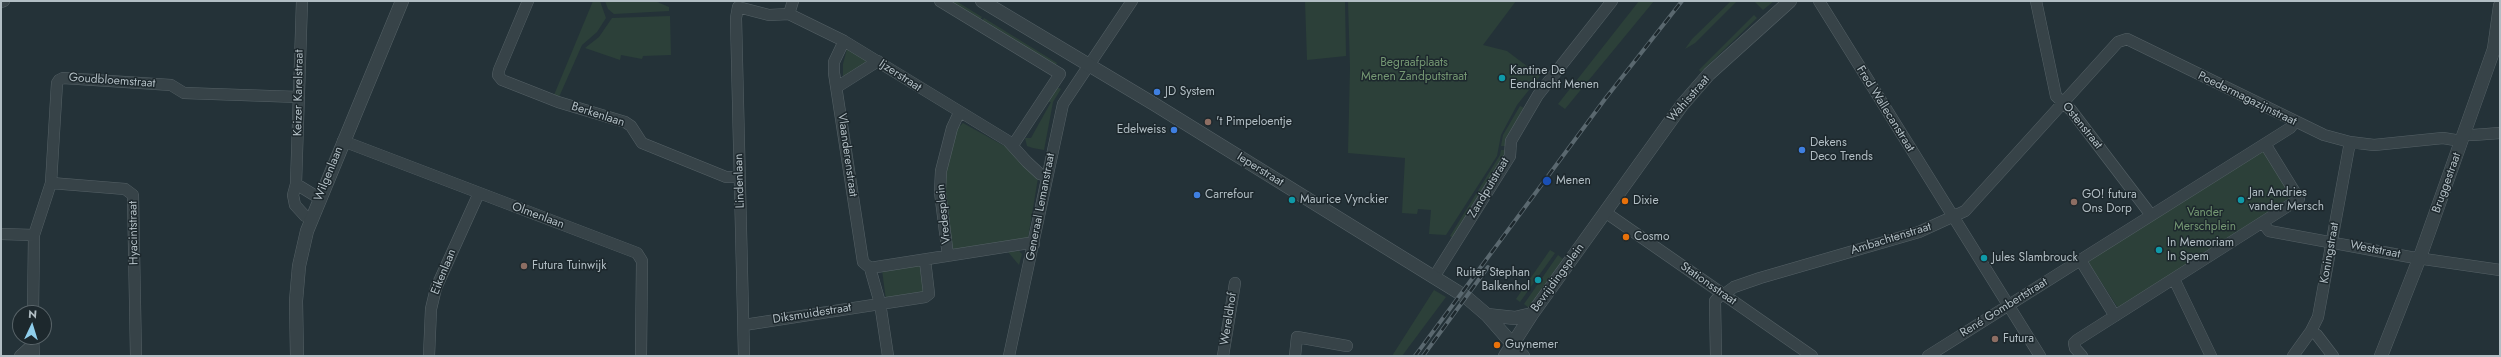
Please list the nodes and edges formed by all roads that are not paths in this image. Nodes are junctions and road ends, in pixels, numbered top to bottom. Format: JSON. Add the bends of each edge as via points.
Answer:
{"nodes":[{"id":1,"x":4,"y":1,"type":"edge"},
{"id":2,"x":302,"y":1,"type":"edge"},
{"id":3,"x":402,"y":1,"type":"edge"},
{"id":4,"x":528,"y":1,"type":"edge"},
{"id":5,"x":793,"y":1,"type":"edge"},
{"id":6,"x":940,"y":1,"type":"edge"},
{"id":7,"x":982,"y":1,"type":"edge"},
{"id":8,"x":1132,"y":1,"type":"edge"},
{"id":9,"x":1612,"y":1,"type":"edge"},
{"id":10,"x":1790,"y":1,"type":"edge"},
{"id":11,"x":1819,"y":1,"type":"edge"},
{"id":12,"x":2036,"y":1,"type":"edge"},
{"id":13,"x":1,"y":2,"type":"edge"},
{"id":14,"x":737,"y":4,"type":"edge"},
{"id":15,"x":2500,"y":6,"type":"edge"},
{"id":16,"x":789,"y":14,"type":"junction"},
{"id":17,"x":844,"y":40,"type":"junction"},
{"id":18,"x":878,"y":61,"type":"junction"},
{"id":19,"x":1088,"y":65,"type":"junction"},
{"id":20,"x":837,"y":87,"type":"junction"},
{"id":21,"x":298,"y":96,"type":"junction"},
{"id":22,"x":2063,"y":102,"type":"junction"},
{"id":23,"x":959,"y":113,"type":"junction"},
{"id":24,"x":2294,"y":123,"type":"junction"},
{"id":25,"x":2500,"y":133,"type":"edge"},
{"id":26,"x":2463,"y":137,"type":"junction"},
{"id":27,"x":343,"y":141,"type":"junction"},
{"id":28,"x":2350,"y":142,"type":"junction"},
{"id":29,"x":2265,"y":144,"type":"junction"},
{"id":30,"x":1013,"y":145,"type":"junction"},
{"id":31,"x":1046,"y":176,"type":"junction"},
{"id":32,"x":740,"y":177,"type":"junction"},
{"id":33,"x":51,"y":183,"type":"junction"},
{"id":34,"x":296,"y":184,"type":"junction"},
{"id":35,"x":479,"y":193,"type":"junction"},
{"id":36,"x":319,"y":198,"type":"junction"},
{"id":37,"x":1605,"y":212,"type":"junction"},
{"id":38,"x":2151,"y":215,"type":"junction"},
{"id":39,"x":1952,"y":217,"type":"junction"},
{"id":40,"x":310,"y":219,"type":"junction"},
{"id":41,"x":2263,"y":223,"type":"junction"},
{"id":42,"x":1,"y":234,"type":"edge"},
{"id":43,"x":34,"y":235,"type":"junction"},
{"id":44,"x":2332,"y":242,"type":"junction"},
{"id":45,"x":1034,"y":244,"type":"junction"},
{"id":46,"x":948,"y":256,"type":"junction"},
{"id":47,"x":2420,"y":257,"type":"junction"},
{"id":48,"x":925,"y":260,"type":"junction"},
{"id":49,"x":2081,"y":261,"type":"junction"},
{"id":50,"x":870,"y":268,"type":"junction"},
{"id":51,"x":2500,"y":270,"type":"edge"},
{"id":52,"x":1434,"y":277,"type":"junction"},
{"id":53,"x":2174,"y":279,"type":"junction"},
{"id":54,"x":1235,"y":283,"type":"dead end"},
{"id":55,"x":1722,"y":295,"type":"junction"},
{"id":56,"x":880,"y":303,"type":"junction"},
{"id":57,"x":33,"y":305,"type":"edge"},
{"id":58,"x":2008,"y":306,"type":"junction"},
{"id":59,"x":1532,"y":314,"type":"junction"},
{"id":60,"x":1487,"y":316,"type":"junction"},
{"id":61,"x":2115,"y":316,"type":"junction"},
{"id":62,"x":744,"y":325,"type":"junction"},
{"id":63,"x":2311,"y":331,"type":"junction"},
{"id":64,"x":30,"y":345,"type":"edge"},
{"id":65,"x":33,"y":345,"type":"edge"},
{"id":66,"x":1347,"y":346,"type":"dead end"},
{"id":67,"x":1509,"y":351,"type":"edge"},
{"id":68,"x":20,"y":356,"type":"edge"},
{"id":69,"x":34,"y":356,"type":"edge"},
{"id":70,"x":136,"y":356,"type":"edge"},
{"id":71,"x":297,"y":356,"type":"edge"},
{"id":72,"x":429,"y":356,"type":"edge"},
{"id":73,"x":641,"y":356,"type":"edge"},
{"id":74,"x":744,"y":356,"type":"edge"},
{"id":75,"x":888,"y":356,"type":"edge"},
{"id":76,"x":1009,"y":356,"type":"edge"},
{"id":77,"x":1223,"y":356,"type":"edge"},
{"id":78,"x":1295,"y":356,"type":"edge"},
{"id":79,"x":1523,"y":356,"type":"edge"},
{"id":80,"x":1716,"y":356,"type":"edge"},
{"id":81,"x":1812,"y":356,"type":"edge"},
{"id":82,"x":1928,"y":356,"type":"edge"},
{"id":83,"x":2040,"y":356,"type":"edge"},
{"id":84,"x":2082,"y":356,"type":"edge"},
{"id":85,"x":2211,"y":356,"type":"edge"},
{"id":86,"x":2293,"y":356,"type":"edge"},
{"id":87,"x":2333,"y":356,"type":"edge"},
{"id":88,"x":2381,"y":356,"type":"edge"}],
"edges":[{"from":1,"to":13,"type":"street"},
{"from":2,"to":21,"type":"street","name":"Keizer Karelstraat"},
{"from":3,"to":27,"type":"street","name":"Wilgenlaan"},
{"from":4,"to":32,"type":"street","name":"Berkenlaan","via":[[499,70],[498,75],[502,80],[558,102],[625,122],[631,126],[642,143],[726,177]]},
{"from":5,"to":16,"type":"street"},
{"from":6,"to":30,"type":"street","via":[[1060,74]]},
{"from":7,"to":19,"type":"street","name":"Ieperstraat"},
{"from":8,"to":19,"type":"street","name":"Generaal Lemanstraat"},
{"from":9,"to":52,"type":"street","name":"Zandputstraat","via":[[1538,95],[1511,141],[1510,156]]},
{"from":10,"to":37,"type":"street","name":"Wahisstraat","via":[[1709,74],[1682,105]]},
{"from":11,"to":39,"type":"street","name":"Fred Wallecanstraat"},
{"from":12,"to":22,"type":"street","name":"Ostenstraat","via":[[2056,96]]},
{"from":14,"to":16,"type":"street","name":"Ijzerstraat","via":[[769,15]]},
{"from":14,"to":32,"type":"street","name":"Lindenlaan"},
{"from":15,"to":26,"type":"street","name":"Bruggestraat","via":[[2494,49]]},
{"from":16,"to":17,"type":"street","name":"Ijzerstraat"},
{"from":17,"to":18,"type":"street","name":"Ijzerstraat"},
{"from":17,"to":20,"type":"street","name":"Vlaanderenstraat","via":[[834,62]]},
{"from":18,"to":20,"type":"street"},
{"from":18,"to":23,"type":"street","name":"Ijzerstraat"},
{"from":19,"to":31,"type":"street","name":"Generaal Lemanstraat","via":[[1063,104]]},
{"from":19,"to":52,"type":"street","name":"Ieperstraat"},
{"from":20,"to":50,"type":"street","name":"Vlaanderenstraat","via":[[863,262]]},
{"from":21,"to":33,"type":"street","name":"Goudbloemstraat","via":[[184,93],[171,85],[63,78],[57,83]]},
{"from":21,"to":34,"type":"street","name":"Keizer Karelstraat"},
{"from":22,"to":24,"type":"street","name":"Poedermagazijnstraat","via":[[2118,42],[2127,39]]},
{"from":22,"to":38,"type":"street","name":"Ostenstraat"},
{"from":22,"to":39,"type":"street","name":"Ambachtenstraat","via":[[1965,211]]},
{"from":23,"to":30,"type":"street","name":"Ijzerstraat","via":[[967,115]]},
{"from":23,"to":46,"type":"street","name":"Vredesplein","via":[[952,128],[941,171],[940,192]]},
{"from":24,"to":28,"type":"street","name":"Poedermagazijnstraat"},
{"from":24,"to":29,"type":"street"},
{"from":25,"to":26,"type":"street","name":"Poedermagazijnstraat"},
{"from":26,"to":28,"type":"street","name":"Poedermagazijnstraat","via":[[2374,145]]},
{"from":26,"to":47,"type":"street","name":"Bruggestraat"},
{"from":27,"to":35,"type":"street","name":"Olmenlaan"},
{"from":27,"to":36,"type":"street","name":"Wilgenlaan"},
{"from":28,"to":44,"type":"street","name":"Koningstraat"},
{"from":29,"to":38,"type":"street"},
{"from":29,"to":41,"type":"street","via":[[2299,199]]},
{"from":30,"to":31,"type":"street","name":"Ijzerstraat","via":[[1027,162]]},
{"from":31,"to":45,"type":"street","name":"Generaal Lemanstraat"},
{"from":32,"to":62,"type":"street","name":"Lindenlaan"},
{"from":33,"to":43,"type":"street","name":"Goudbloemstraat"},
{"from":33,"to":70,"type":"street","name":"Hyacintstraat","via":[[125,189],[133,195]]},
{"from":34,"to":36,"type":"street"},
{"from":34,"to":40,"type":"street","name":"Keizer Karelstraat","via":[[293,195],[295,205]]},
{"from":35,"to":72,"type":"street","name":"Eikenlaan","via":[[436,288],[429,329]]},
{"from":35,"to":73,"type":"street","name":"Olmenlaan","via":[[637,253],[642,261]]},
{"from":36,"to":40,"type":"street","name":"Wilgenlaan"},
{"from":37,"to":55,"type":"street","name":"Stationsstraat"},
{"from":37,"to":59,"type":"street","name":"Bevrijdingsplein"},
{"from":38,"to":49,"type":"street"},
{"from":39,"to":55,"type":"street","name":"Ambachtenstraat","via":[[1919,232],[1760,278],[1734,287]]},
{"from":39,"to":58,"type":"street","name":"Fred Wallecanstraat"},
{"from":40,"to":71,"type":"street","name":"Wilgenlaan","via":[[299,266],[296,301]]},
{"from":41,"to":44,"type":"street","name":"Weststraat","via":[[2269,231]]},
{"from":41,"to":53,"type":"street"},
{"from":42,"to":43,"type":"street"},
{"from":43,"to":57,"type":"street"},
{"from":44,"to":47,"type":"street","name":"Weststraat"},
{"from":44,"to":63,"type":"street","name":"Koningstraat","via":[[2318,317]]},
{"from":45,"to":46,"type":"street","name":"Vredesplein"},
{"from":45,"to":76,"type":"street","name":"Generaal Lemanstraat"},
{"from":46,"to":48,"type":"street"},
{"from":47,"to":51,"type":"street","name":"Weststraat"},
{"from":47,"to":88,"type":"street","name":"Bruggestraat"},
{"from":48,"to":50,"type":"street"},
{"from":48,"to":56,"type":"street","name":"Diksmuidestraat","via":[[929,294]]},
{"from":49,"to":58,"type":"street","name":"René Gombertstraat"},
{"from":49,"to":61,"type":"street"},
{"from":50,"to":56,"type":"street","name":"Vlaanderenstraat"},
{"from":52,"to":60,"type":"street","name":"Ieperstraat","via":[[1466,297]]},
{"from":53,"to":61,"type":"street"},
{"from":53,"to":85,"type":"street"},
{"from":54,"to":77,"type":"street","name":"Wereldhof"},
{"from":55,"to":80,"type":"street","via":[[1716,302]]},
{"from":55,"to":81,"type":"street","name":"Stationsstraat"},
{"from":56,"to":62,"type":"street","name":"Diksmuidestraat"},
{"from":56,"to":75,"type":"street","name":"Vlaanderenstraat"},
{"from":58,"to":82,"type":"street","name":"René Gombertstraat"},
{"from":58,"to":83,"type":"street","name":"Fred Wallecanstraat"},
{"from":59,"to":60,"type":"street","via":[[1515,318]]},
{"from":59,"to":67,"type":"street","name":"Bevrijdingsplein"},
{"from":60,"to":67,"type":"street","name":"Ieperstraat"},
{"from":61,"to":84,"type":"street","via":[[2074,343]]},
{"from":62,"to":74,"type":"street","name":"Lindenlaan"},
{"from":63,"to":86,"type":"street","name":"Koningstraat"},
{"from":63,"to":87,"type":"street"},
{"from":64,"to":68,"type":"street"},
{"from":65,"to":69,"type":"street"},
{"from":66,"to":78,"type":"street","via":[[1298,337]]},
{"from":67,"to":79,"type":"street","name":"Ieperstraat"}]}
